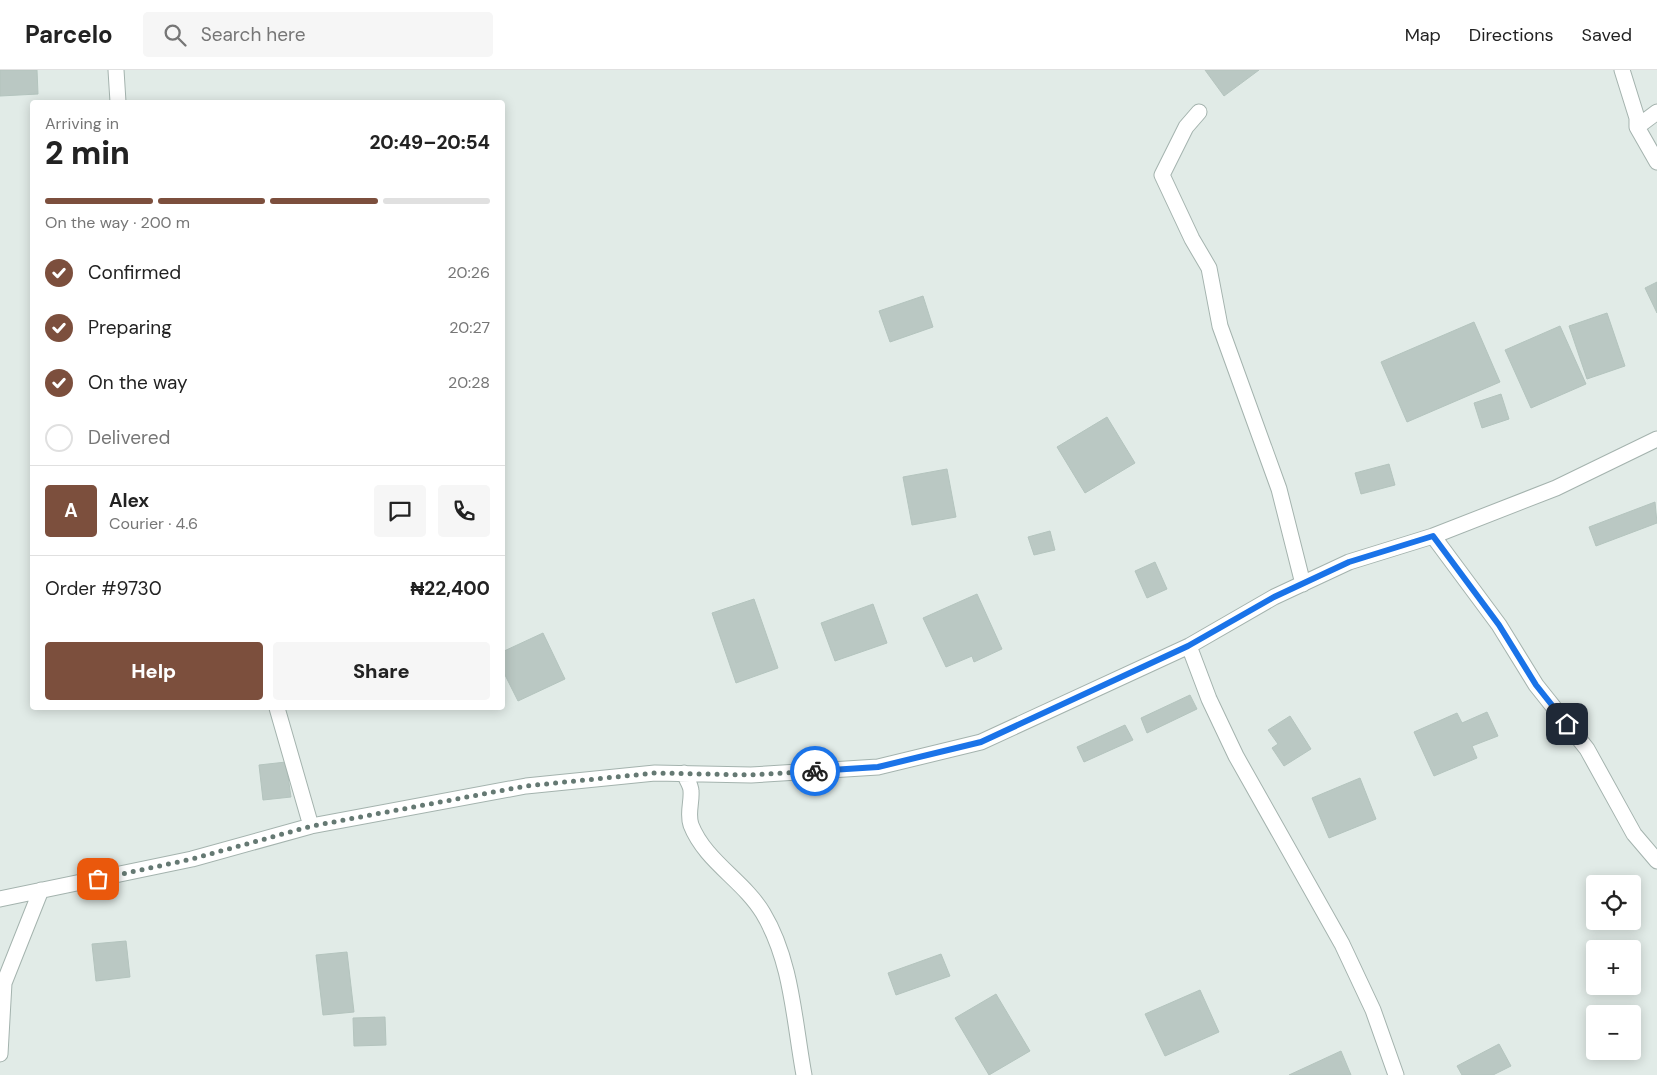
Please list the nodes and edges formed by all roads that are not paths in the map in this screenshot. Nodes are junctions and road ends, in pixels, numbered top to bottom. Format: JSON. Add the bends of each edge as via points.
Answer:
{"nodes":[{"id":1,"x":116,"y":70,"type":"edge"},
{"id":2,"x":1622,"y":70,"type":"edge"},
{"id":3,"x":118,"y":100,"type":"edge"},
{"id":4,"x":1199,"y":112,"type":"dead end"},
{"id":5,"x":1657,"y":112,"type":"edge"},
{"id":6,"x":1637,"y":126,"type":"junction"},
{"id":7,"x":1657,"y":162,"type":"edge"},
{"id":8,"x":1657,"y":440,"type":"edge"},
{"id":9,"x":1433,"y":536,"type":"junction"},
{"id":10,"x":1303,"y":584,"type":"junction"},
{"id":11,"x":1188,"y":646,"type":"junction"},
{"id":12,"x":278,"y":710,"type":"edge"},
{"id":13,"x":684,"y":773,"type":"junction"},
{"id":14,"x":312,"y":826,"type":"junction"},
{"id":15,"x":1657,"y":861,"type":"edge"},
{"id":16,"x":41,"y":890,"type":"junction"},
{"id":17,"x":0,"y":899,"type":"edge"},
{"id":18,"x":0,"y":1054,"type":"edge"},
{"id":19,"x":804,"y":1075,"type":"edge"},
{"id":20,"x":1396,"y":1075,"type":"edge"}],
"edges":[{"from":1,"to":3,"type":"street"},
{"from":2,"to":6,"type":"street"},
{"from":4,"to":10,"type":"street","via":[[1186,126],[1162,175],[1209,268],[1220,326],[1278,489]]},
{"from":5,"to":6,"type":"street"},
{"from":6,"to":7,"type":"street"},
{"from":8,"to":9,"type":"street","via":[[1589,474]]},
{"from":9,"to":10,"type":"street","via":[[1349,562]]},
{"from":9,"to":15,"type":"street","via":[[1499,625],[1536,685],[1587,749],[1634,834]]},
{"from":10,"to":11,"type":"street"},
{"from":11,"to":13,"type":"street","via":[[981,742],[878,767],[751,775]]},
{"from":11,"to":20,"type":"street","via":[[1236,756],[1342,944],[1373,1010]]},
{"from":12,"to":14,"type":"street"},
{"from":13,"to":14,"type":"street","via":[[526,786]]},
{"from":13,"to":19,"type":"street","via":[[691,791],[691,824],[702,845],[753,899],[764,914],[775,940],[791,991]]},
{"from":14,"to":16,"type":"street","via":[[192,859]]},
{"from":16,"to":17,"type":"street"},
{"from":16,"to":18,"type":"street","via":[[4,983]]}]}
